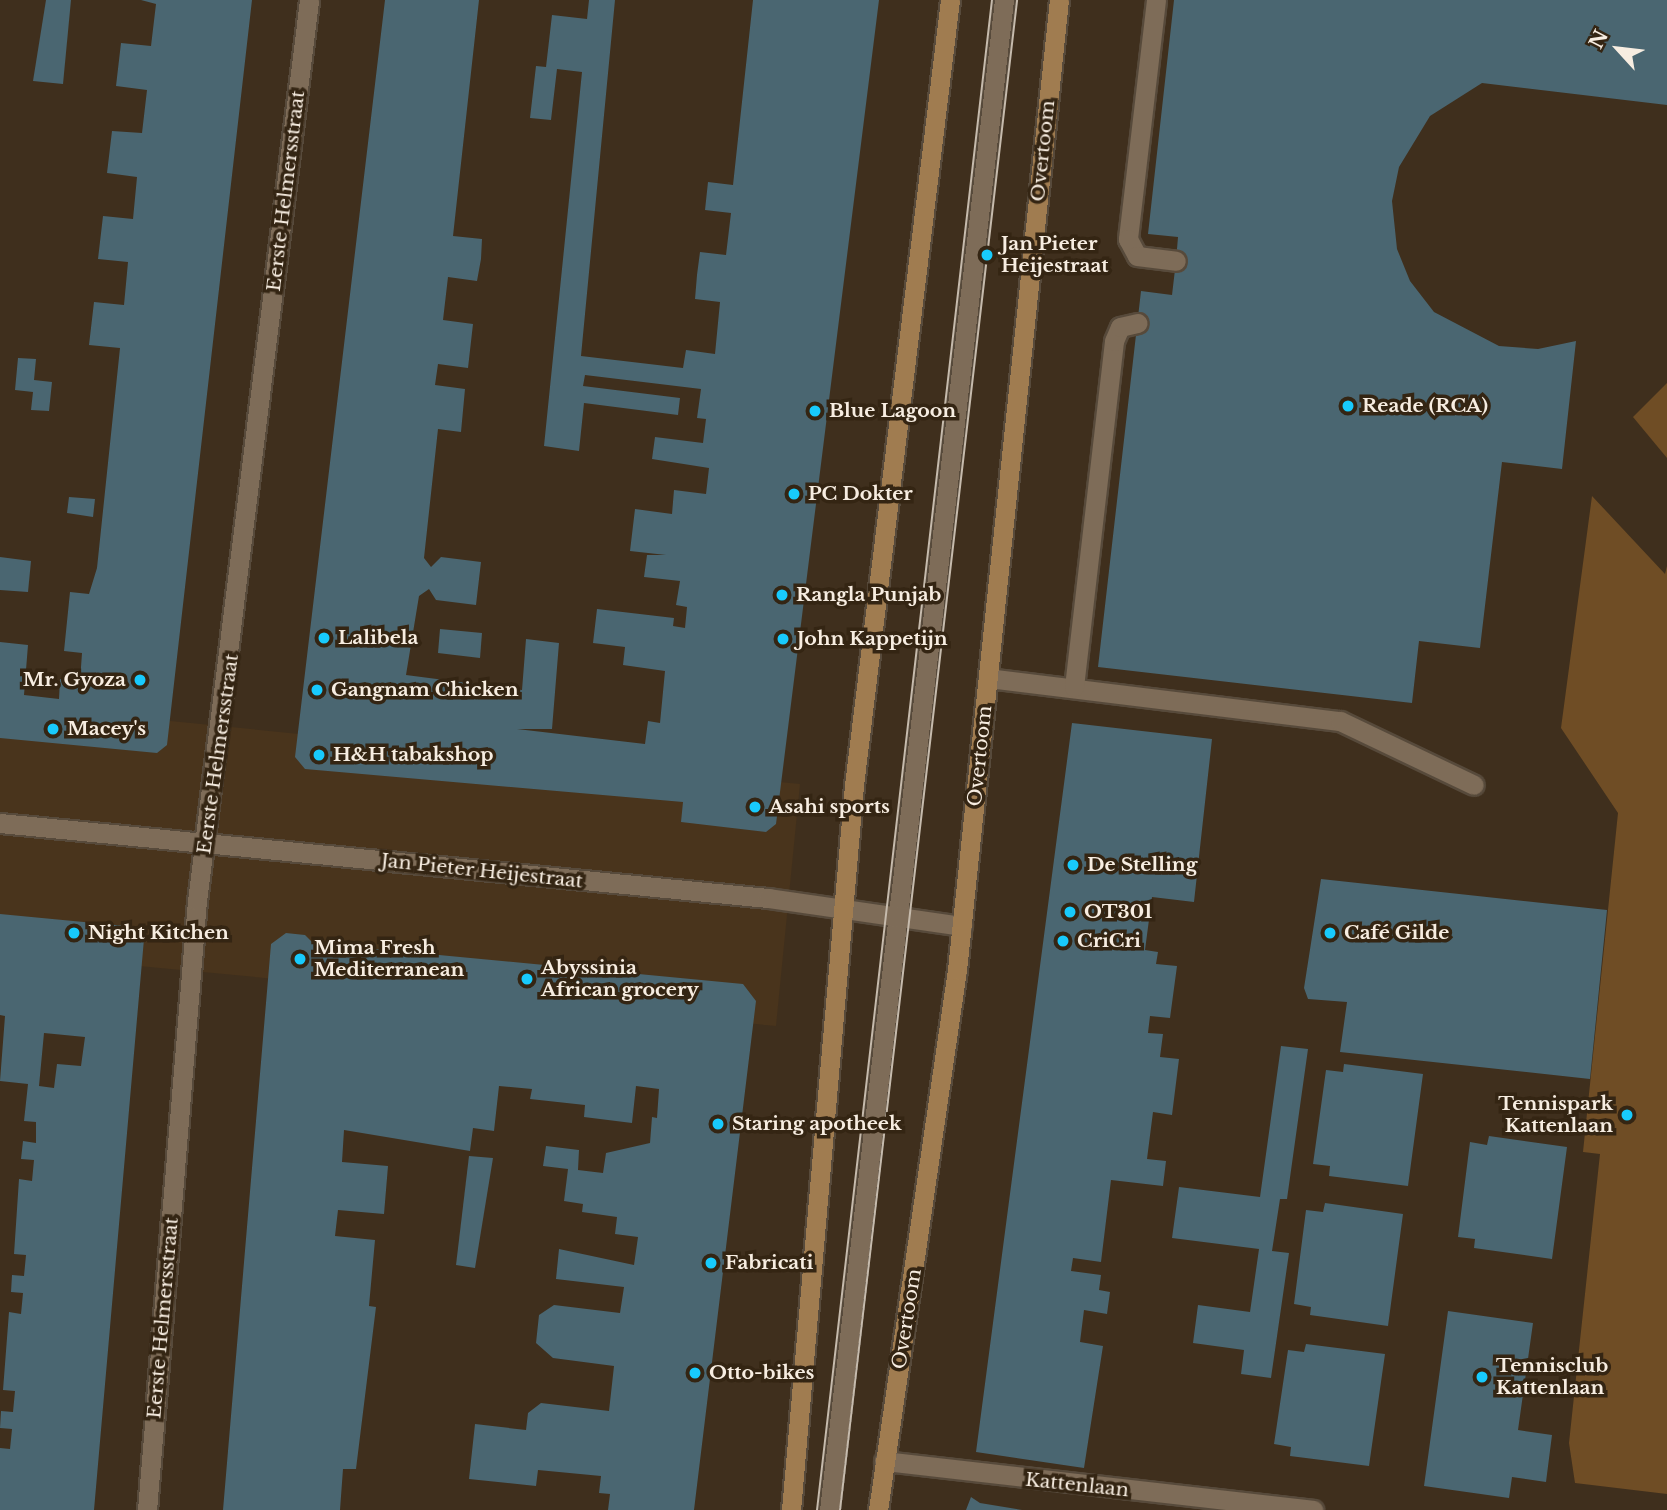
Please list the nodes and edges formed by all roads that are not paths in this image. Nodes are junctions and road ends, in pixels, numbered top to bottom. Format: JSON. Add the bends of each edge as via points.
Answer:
{"nodes":[{"id":1,"x":309,"y":0,"type":"edge"},
{"id":2,"x":950,"y":0,"type":"edge"},
{"id":3,"x":1004,"y":0,"type":"edge"},
{"id":4,"x":1059,"y":0,"type":"edge"},
{"id":5,"x":1156,"y":0,"type":"edge"},
{"id":6,"x":1176,"y":261,"type":"dead end"},
{"id":7,"x":1138,"y":323,"type":"dead end"},
{"id":8,"x":988,"y":678,"type":"junction"},
{"id":9,"x":1074,"y":687,"type":"junction"},
{"id":10,"x":1474,"y":785,"type":"dead end"},
{"id":11,"x":0,"y":823,"type":"edge"},
{"id":12,"x":206,"y":844,"type":"junction"},
{"id":13,"x":845,"y":910,"type":"junction"},
{"id":14,"x":900,"y":918,"type":"junction"},
{"id":15,"x":962,"y":926,"type":"junction"},
{"id":16,"x":884,"y":1461,"type":"junction"},
{"id":17,"x":147,"y":1510,"type":"edge"},
{"id":18,"x":791,"y":1510,"type":"edge"},
{"id":19,"x":829,"y":1510,"type":"edge"},
{"id":20,"x":878,"y":1510,"type":"edge"},
{"id":21,"x":1313,"y":1510,"type":"edge"}],
"edges":[{"from":1,"to":12,"type":"street","name":"Eerste Helmersstraat"},
{"from":2,"to":13,"type":"main road","via":[[853,785]]},
{"from":3,"to":14,"type":"street"},
{"from":4,"to":8,"type":"main road","name":"Overtoom"},
{"from":5,"to":6,"type":"street","via":[[1128,239],[1138,256]]},
{"from":7,"to":9,"type":"street","via":[[1121,327],[1114,341]]},
{"from":8,"to":9,"type":"street"},
{"from":8,"to":15,"type":"main road","name":"Overtoom"},
{"from":9,"to":10,"type":"street","via":[[1340,721]]},
{"from":11,"to":12,"type":"street","name":"Jan Pieter Heijestraat"},
{"from":12,"to":13,"type":"street","name":"Jan Pieter Heijestraat"},
{"from":12,"to":17,"type":"street","name":"Eerste Helmersstraat"},
{"from":13,"to":14,"type":"street","name":"Jan Pieter Heijestraat"},
{"from":13,"to":18,"type":"main road"},
{"from":14,"to":15,"type":"street","name":"Jan Pieter Heijestraat"},
{"from":14,"to":19,"type":"street"},
{"from":15,"to":16,"type":"main road","name":"Overtoom"},
{"from":16,"to":20,"type":"main road","name":"Overtoom"},
{"from":16,"to":21,"type":"street","name":"Kattenlaan"}]}
